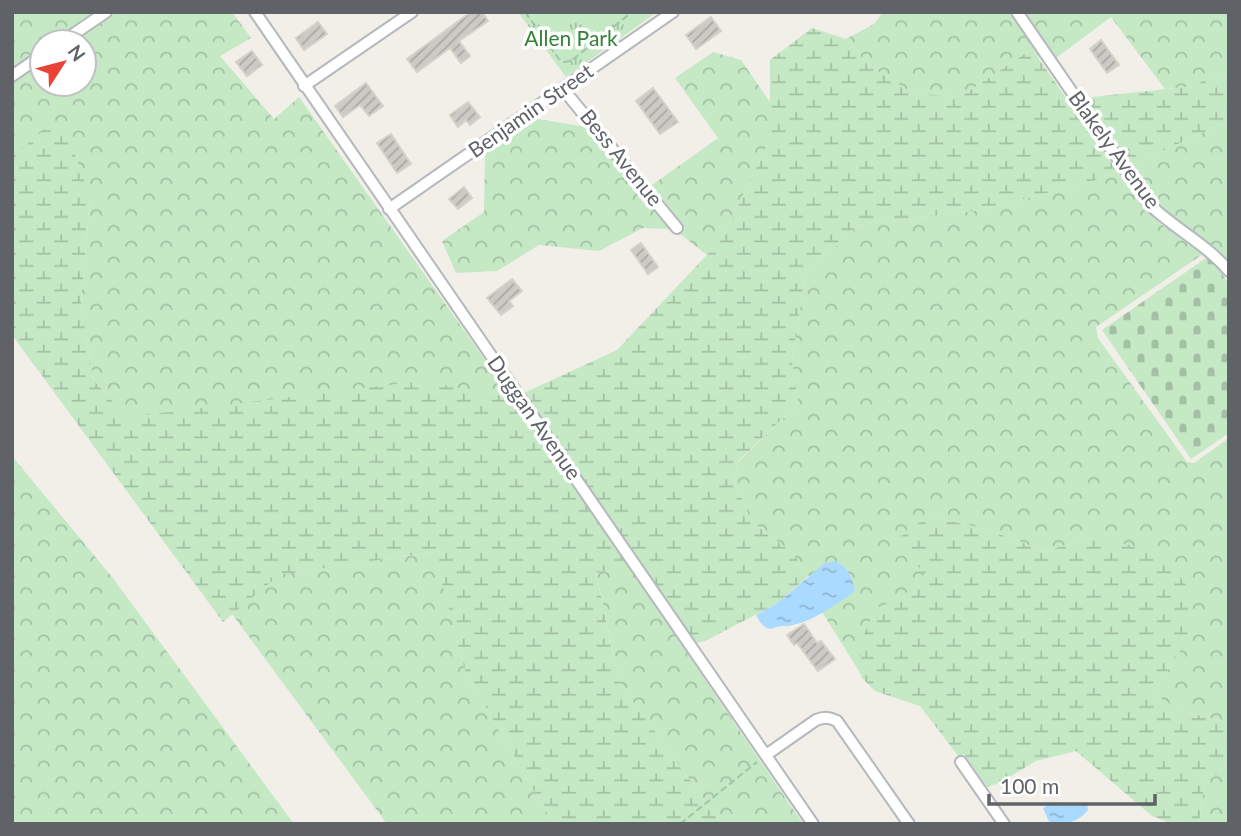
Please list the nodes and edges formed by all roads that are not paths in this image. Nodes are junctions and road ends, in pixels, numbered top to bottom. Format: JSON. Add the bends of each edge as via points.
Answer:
{"nodes":[{"id":1,"x":106,"y":12,"type":"edge"},
{"id":2,"x":255,"y":12,"type":"edge"},
{"id":3,"x":412,"y":12,"type":"edge"},
{"id":4,"x":673,"y":12,"type":"edge"},
{"id":5,"x":1017,"y":12,"type":"edge"},
{"id":6,"x":83,"y":28,"type":"edge"},
{"id":7,"x":28,"y":65,"type":"edge"},
{"id":8,"x":12,"y":76,"type":"edge"},
{"id":9,"x":304,"y":86,"type":"junction"},
{"id":10,"x":563,"y":89,"type":"junction"},
{"id":11,"x":389,"y":209,"type":"junction"},
{"id":12,"x":677,"y":228,"type":"dead end"},
{"id":13,"x":1229,"y":271,"type":"edge"},
{"id":14,"x":766,"y":755,"type":"junction"},
{"id":15,"x":961,"y":762,"type":"dead end"},
{"id":16,"x":813,"y":824,"type":"edge"},
{"id":17,"x":909,"y":824,"type":"edge"},
{"id":18,"x":1004,"y":824,"type":"edge"}],
"edges":[{"from":1,"to":6,"type":"street"},
{"from":2,"to":9,"type":"street","name":"Duggan Avenue"},
{"from":3,"to":9,"type":"street"},
{"from":4,"to":10,"type":"street","name":"Benjamin Street"},
{"from":5,"to":13,"type":"street","name":"Blakely Avenue","via":[[1148,202]]},
{"from":7,"to":8,"type":"street"},
{"from":9,"to":11,"type":"street","name":"Duggan Avenue"},
{"from":10,"to":11,"type":"street","name":"Benjamin Street"},
{"from":10,"to":12,"type":"street","name":"Bess Avenue"},
{"from":11,"to":14,"type":"street","name":"Duggan Avenue"},
{"from":14,"to":16,"type":"street","name":"Duggan Avenue"},
{"from":14,"to":17,"type":"street","via":[[816,720],[831,718]]},
{"from":15,"to":18,"type":"street"}]}
